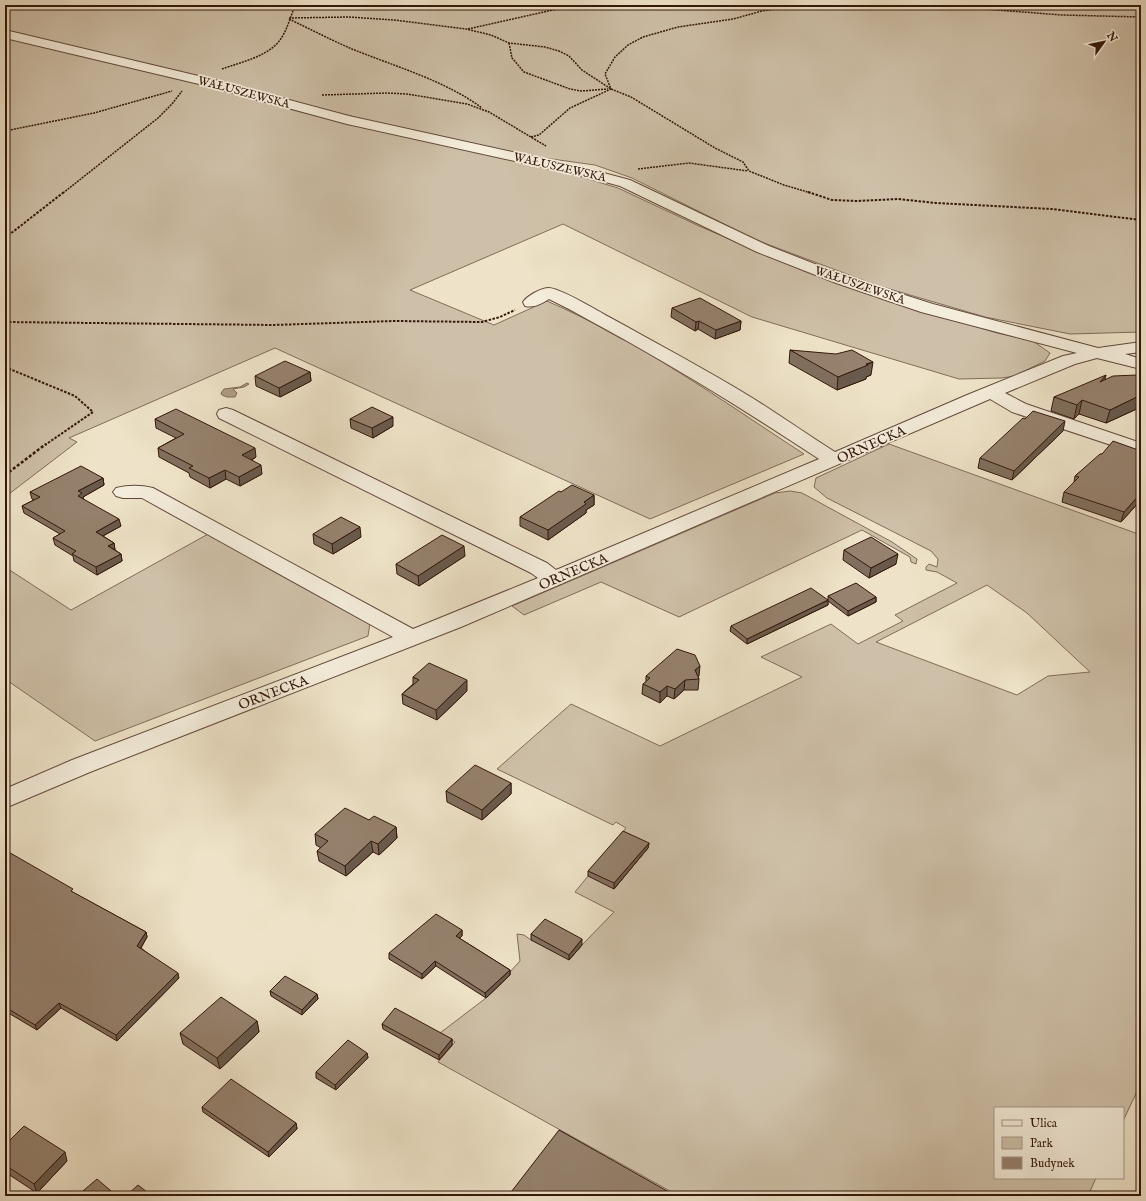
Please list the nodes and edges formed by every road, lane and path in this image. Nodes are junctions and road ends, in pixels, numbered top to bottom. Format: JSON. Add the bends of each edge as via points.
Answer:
{"nodes":[{"id":1,"x":294,"y":5,"type":"edge"},
{"id":2,"x":575,"y":5,"type":"edge"},
{"id":3,"x":801,"y":5,"type":"edge"},
{"id":4,"x":932,"y":5,"type":"edge"},
{"id":5,"x":974,"y":5,"type":"edge"},
{"id":6,"x":982,"y":10,"type":"junction"},
{"id":7,"x":1141,"y":17,"type":"edge"},
{"id":8,"x":289,"y":18,"type":"junction"},
{"id":9,"x":466,"y":29,"type":"junction"},
{"id":10,"x":5,"y":34,"type":"edge"},
{"id":11,"x":509,"y":43,"type":"junction"},
{"id":12,"x":202,"y":81,"type":"junction"},
{"id":13,"x":611,"y":89,"type":"junction"},
{"id":14,"x":321,"y":95,"type":"dead end"},
{"id":15,"x":484,"y":110,"type":"junction"},
{"id":16,"x":5,"y":131,"type":"edge"},
{"id":17,"x":531,"y":137,"type":"junction"},
{"id":18,"x":549,"y":147,"type":"dead end"},
{"id":19,"x":635,"y":170,"type":"dead end"},
{"id":20,"x":749,"y":171,"type":"junction"},
{"id":21,"x":1141,"y":220,"type":"edge"},
{"id":22,"x":5,"y":238,"type":"edge"},
{"id":23,"x":1141,"y":244,"type":"edge"},
{"id":24,"x":1141,"y":255,"type":"edge"},
{"id":25,"x":531,"y":302,"type":"joint"},
{"id":26,"x":5,"y":322,"type":"edge"},
{"id":27,"x":1141,"y":347,"type":"edge"},
{"id":28,"x":1097,"y":354,"type":"junction"},
{"id":29,"x":1141,"y":364,"type":"edge"},
{"id":30,"x":5,"y":368,"type":"edge"},
{"id":31,"x":991,"y":392,"type":"junction"},
{"id":32,"x":226,"y":414,"type":"dead end"},
{"id":33,"x":1141,"y":448,"type":"edge"},
{"id":34,"x":834,"y":460,"type":"junction"},
{"id":35,"x":5,"y":475,"type":"edge"},
{"id":36,"x":123,"y":492,"type":"dead end"},
{"id":37,"x":553,"y":580,"type":"junction"},
{"id":38,"x":411,"y":638,"type":"junction"},
{"id":39,"x":5,"y":799,"type":"edge"}],
"edges":[{"from":1,"to":8,"type":"path"},
{"from":2,"to":9,"type":"path"},
{"from":3,"to":13,"type":"path","via":[[647,35],[625,46],[610,62],[605,74]]},
{"from":4,"to":6,"type":"path"},
{"from":5,"to":6,"type":"path"},
{"from":6,"to":7,"type":"path"},
{"from":8,"to":9,"type":"path","via":[[349,17]]},
{"from":8,"to":12,"type":"path","via":[[282,39],[275,45]]},
{"from":8,"to":15,"type":"path","via":[[350,48],[419,75],[470,99]]},
{"from":9,"to":11,"type":"path","via":[[491,35]]},
{"from":10,"to":12,"type":"street","name":"WAŁUSZEWSKA"},
{"from":11,"to":13,"type":"path","via":[[545,47],[569,56],[582,70]]},
{"from":11,"to":13,"type":"path","via":[[512,58],[524,72],[570,89]]},
{"from":12,"to":28,"type":"street","name":"WAŁUSZEWSKA","via":[[347,120],[557,165],[619,181],[763,249],[842,280],[927,308]]},
{"from":13,"to":17,"type":"path","via":[[570,108],[540,135]]},
{"from":13,"to":20,"type":"path","via":[[631,97],[743,162]]},
{"from":14,"to":15,"type":"path","via":[[407,94]]},
{"from":15,"to":17,"type":"path"},
{"from":16,"to":22,"type":"path","via":[[94,113],[183,89],[166,110]]},
{"from":17,"to":18,"type":"path"},
{"from":19,"to":20,"type":"path","via":[[689,164]]},
{"from":20,"to":21,"type":"path","via":[[784,185],[844,202],[898,199],[1052,209]]},
{"from":23,"to":24,"type":"path"},
{"from":25,"to":26,"type":"path","via":[[482,322],[394,321],[273,325]]},
{"from":25,"to":34,"type":"street","via":[[549,293],[573,304],[747,403]]},
{"from":27,"to":28,"type":"street","name":"ORNECKA"},
{"from":28,"to":29,"type":"street","name":"WAŁUSZEWSKA"},
{"from":28,"to":31,"type":"street","name":"ORNECKA","via":[[1069,360]]},
{"from":30,"to":35,"type":"path","via":[[75,396],[93,412]]},
{"from":31,"to":33,"type":"street","via":[[1019,408]]},
{"from":31,"to":34,"type":"street","name":"ORNECKA"},
{"from":32,"to":37,"type":"street","via":[[539,568]]},
{"from":34,"to":37,"type":"street","name":"ORNECKA"},
{"from":36,"to":38,"type":"street","via":[[146,492]]},
{"from":37,"to":38,"type":"street","name":"ORNECKA"},
{"from":38,"to":39,"type":"street","name":"ORNECKA","via":[[81,766]]}]}
